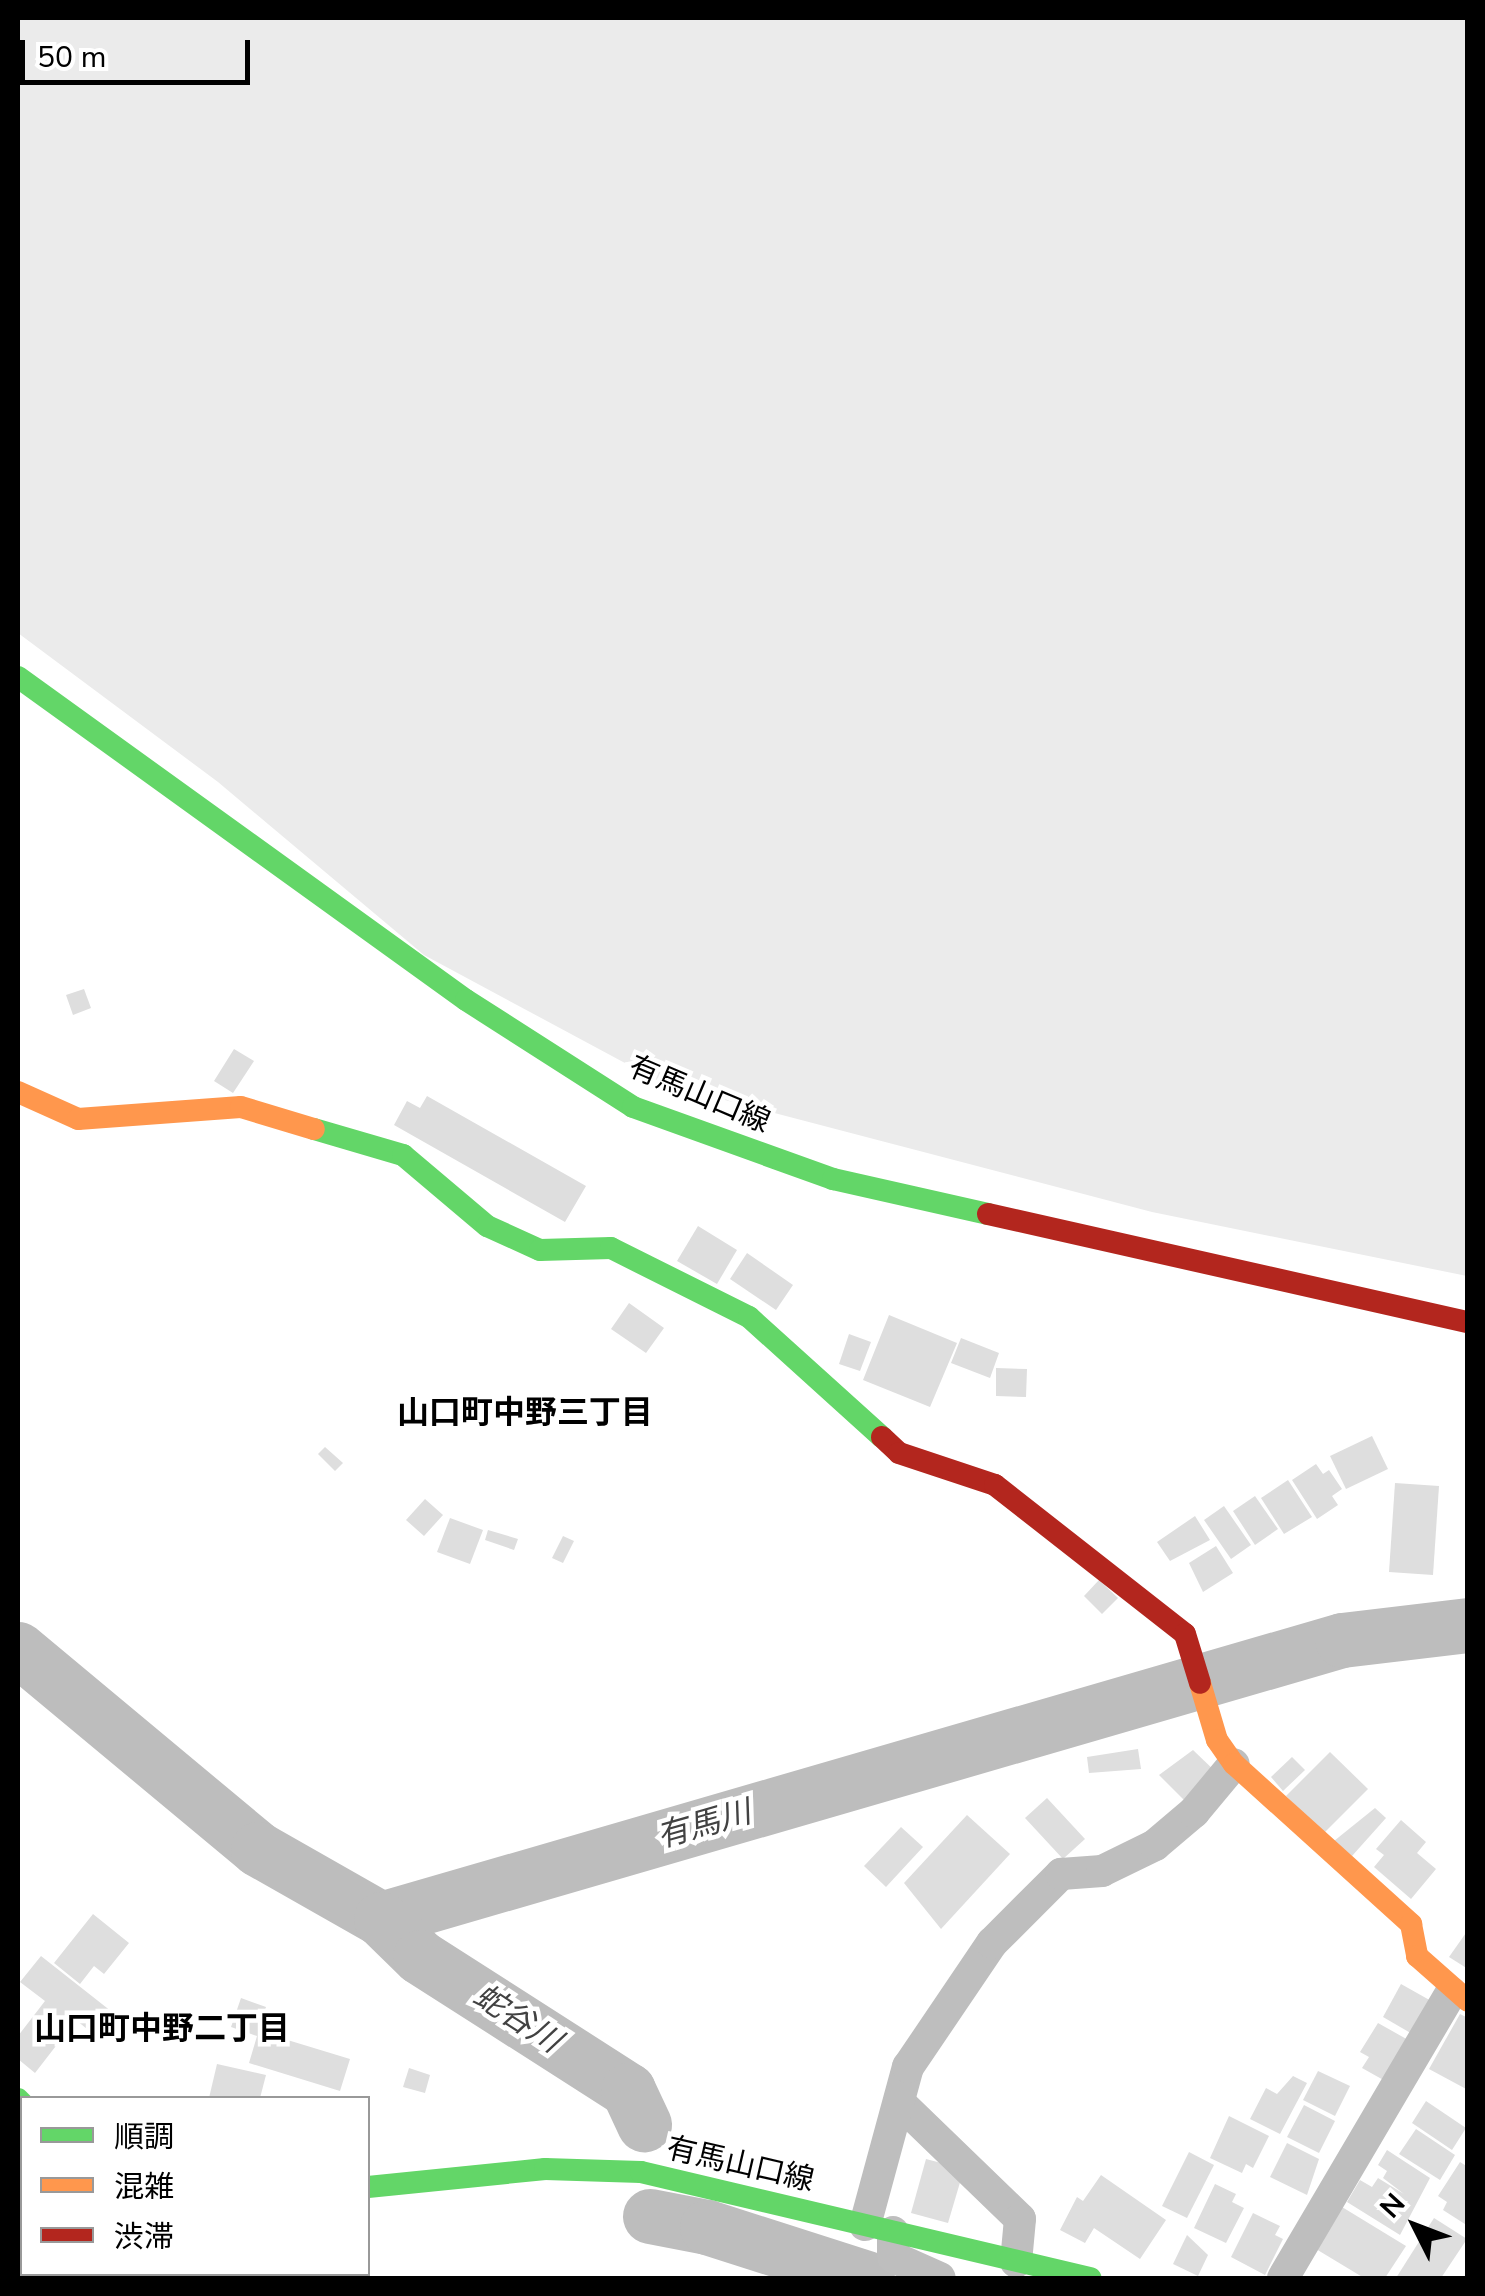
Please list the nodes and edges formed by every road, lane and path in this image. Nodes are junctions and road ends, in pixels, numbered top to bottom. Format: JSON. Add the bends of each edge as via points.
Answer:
{"nodes":[{"id":1,"x":18,"y":677,"type":"edge"},
{"id":2,"x":18,"y":1092,"type":"edge"},
{"id":3,"x":1468,"y":1322,"type":"edge"},
{"id":4,"x":1226,"y":1752,"type":"junction"},
{"id":5,"x":1460,"y":1997,"type":"edge"},
{"id":6,"x":899,"y":2102,"type":"junction"},
{"id":7,"x":370,"y":2187,"type":"edge"},
{"id":8,"x":879,"y":2228,"type":"junction"},
{"id":9,"x":1016,"y":2262,"type":"junction"},
{"id":10,"x":940,"y":2278,"type":"edge"},
{"id":11,"x":1092,"y":2278,"type":"edge"},
{"id":12,"x":1283,"y":2278,"type":"edge"}],
"edges":[{"from":1,"to":3,"type":"main road","name":"有馬山口線","via":[[466,1000],[633,1108],[834,1179]]},
{"from":2,"to":4,"type":"main road","via":[[78,1119],[241,1106],[403,1155],[487,1226],[540,1250],[611,1248],[748,1316],[899,1454],[995,1485],[1185,1634]]},
{"from":4,"to":5,"type":"main road","via":[[1411,1924],[1417,1956]]},
{"from":4,"to":6,"type":"street","via":[[1194,1812],[1155,1845],[1102,1871],[1061,1874],[992,1943],[908,2067]]},
{"from":5,"to":12,"type":"street"},
{"from":6,"to":8,"type":"street"},
{"from":6,"to":9,"type":"street","via":[[1020,2219]]},
{"from":7,"to":8,"type":"main road","name":"有馬山口線","via":[[545,2169],[641,2172]]},
{"from":8,"to":9,"type":"main road","name":"有馬山口線"},
{"from":8,"to":10,"type":"street","via":[[893,2257]]},
{"from":9,"to":11,"type":"main road","name":"有馬山口線"}]}
